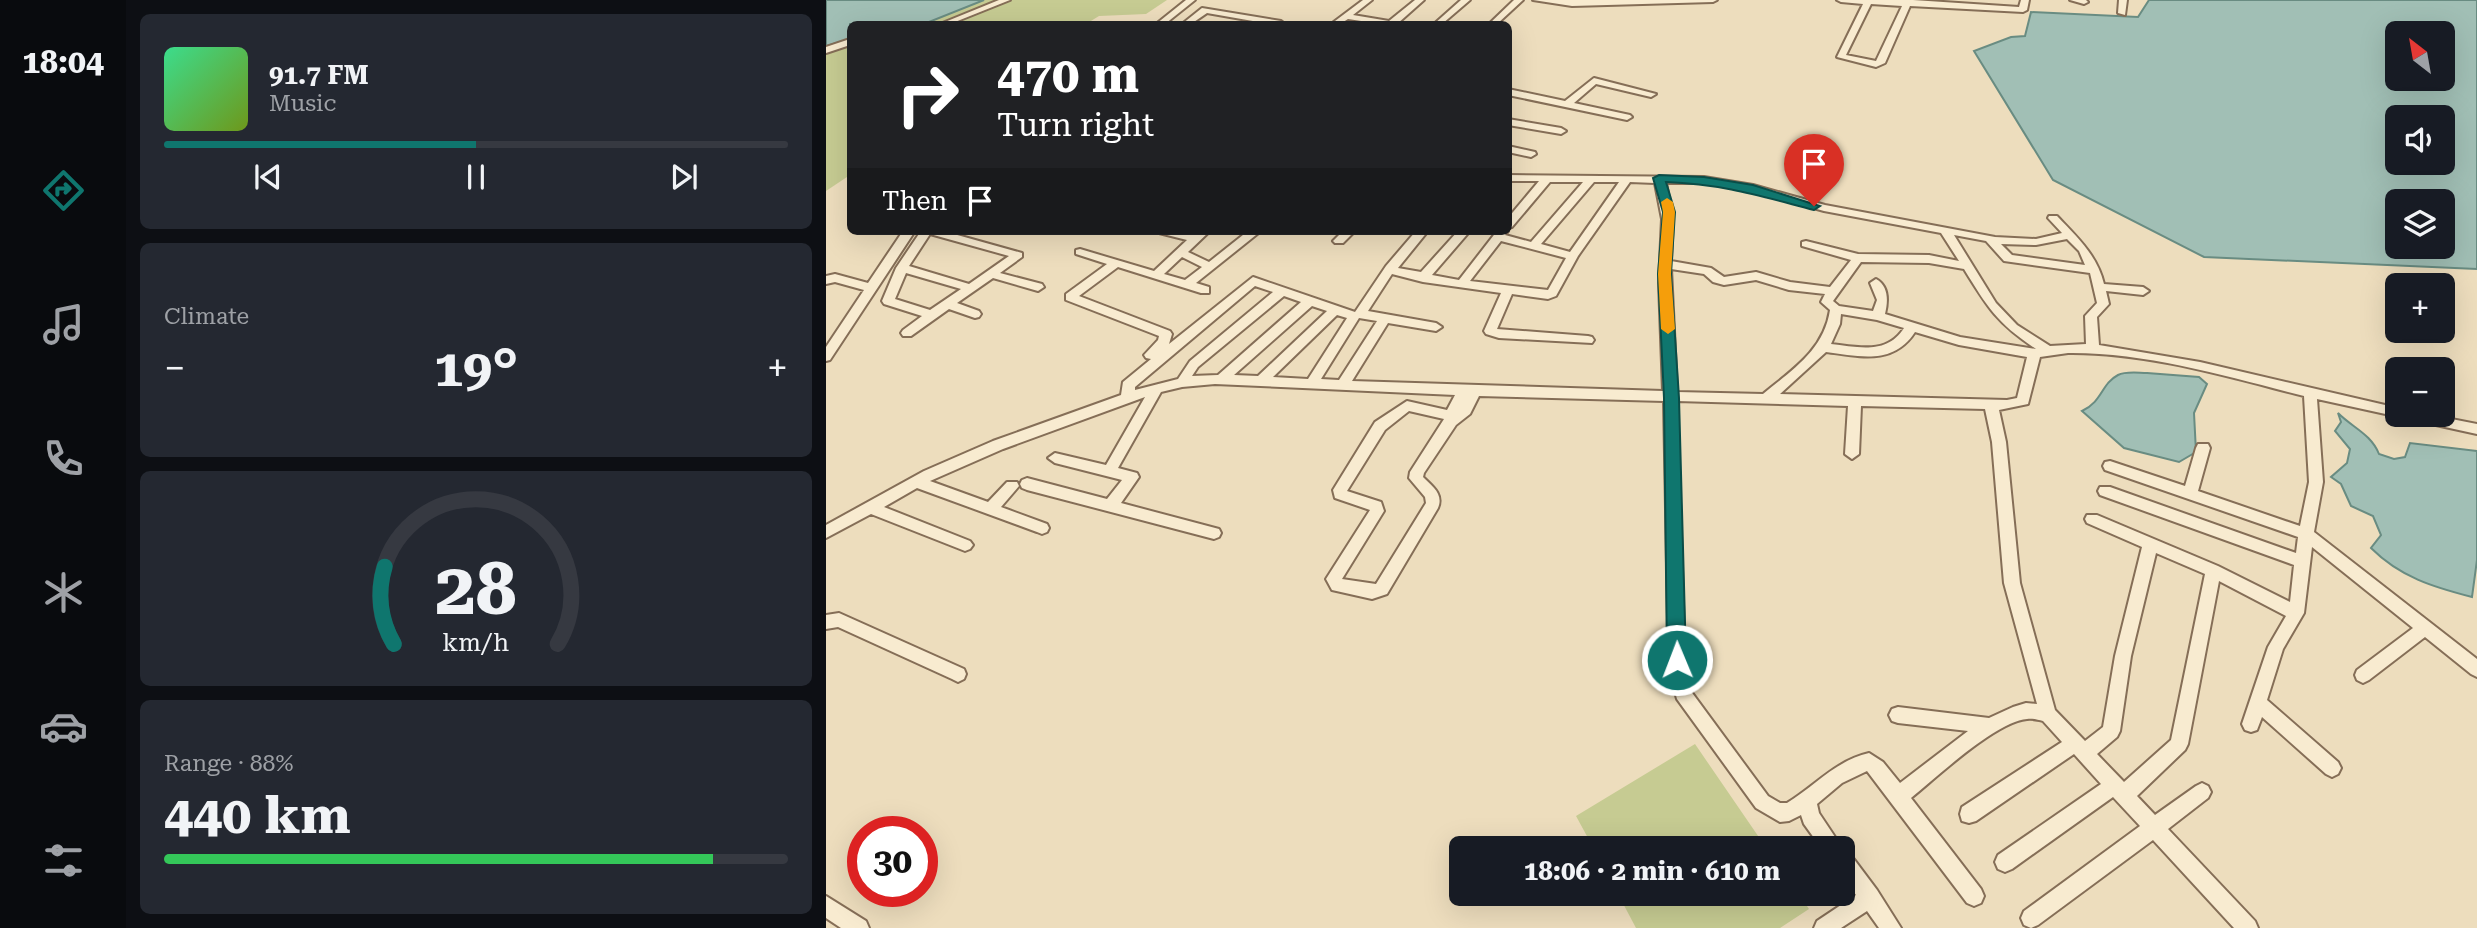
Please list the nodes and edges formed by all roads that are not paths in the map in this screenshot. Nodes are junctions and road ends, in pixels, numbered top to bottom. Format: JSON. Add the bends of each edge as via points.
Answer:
{"nodes":[{"id":1,"x":1006,"y":0,"type":"edge"},
{"id":2,"x":1192,"y":0,"type":"edge"},
{"id":3,"x":1368,"y":0,"type":"edge"},
{"id":4,"x":1420,"y":0,"type":"edge"},
{"id":5,"x":1466,"y":0,"type":"edge"},
{"id":6,"x":1519,"y":0,"type":"edge"},
{"id":7,"x":1537,"y":0,"type":"edge"},
{"id":8,"x":1706,"y":0,"type":"edge"},
{"id":9,"x":1713,"y":0,"type":"edge"},
{"id":10,"x":1841,"y":0,"type":"edge"},
{"id":11,"x":2025,"y":0,"type":"edge"},
{"id":12,"x":2074,"y":0,"type":"edge"},
{"id":13,"x":2123,"y":0,"type":"edge"},
{"id":14,"x":1619,"y":1,"type":"edge"},
{"id":15,"x":1661,"y":1,"type":"edge"},
{"id":16,"x":1868,"y":1,"type":"edge"},
{"id":17,"x":1578,"y":2,"type":"edge"},
{"id":18,"x":1909,"y":2,"type":"edge"},
{"id":19,"x":2084,"y":3,"type":"edge"},
{"id":20,"x":2122,"y":13,"type":"dead end"},
{"id":21,"x":1347,"y":16,"type":"junction"},
{"id":22,"x":1241,"y":17,"type":"junction"},
{"id":23,"x":952,"y":21,"type":"edge"},
{"id":24,"x":1164,"y":21,"type":"edge"},
{"id":25,"x":1190,"y":21,"type":"edge"},
{"id":26,"x":1235,"y":21,"type":"edge"},
{"id":27,"x":1261,"y":21,"type":"edge"},
{"id":28,"x":1340,"y":21,"type":"edge"},
{"id":29,"x":1374,"y":21,"type":"edge"},
{"id":30,"x":1395,"y":21,"type":"edge"},
{"id":31,"x":1442,"y":21,"type":"edge"},
{"id":32,"x":1496,"y":21,"type":"edge"},
{"id":33,"x":847,"y":43,"type":"edge"},
{"id":34,"x":826,"y":50,"type":"edge"},
{"id":35,"x":1512,"y":93,"type":"edge"},
{"id":36,"x":1651,"y":94,"type":"dead end"},
{"id":37,"x":1568,"y":103,"type":"junction"},
{"id":38,"x":1627,"y":117,"type":"dead end"},
{"id":39,"x":1512,"y":122,"type":"edge"},
{"id":40,"x":1561,"y":131,"type":"dead end"},
{"id":41,"x":1512,"y":150,"type":"edge"},
{"id":42,"x":1531,"y":154,"type":"dead end"},
{"id":43,"x":1512,"y":178,"type":"edge"},
{"id":44,"x":1659,"y":178,"type":"junction"},
{"id":45,"x":1547,"y":179,"type":"junction"},
{"id":46,"x":1590,"y":180,"type":"junction"},
{"id":47,"x":1626,"y":180,"type":"junction"},
{"id":48,"x":2053,"y":218,"type":"dead end"},
{"id":49,"x":1512,"y":220,"type":"edge"},
{"id":50,"x":1946,"y":231,"type":"junction"},
{"id":51,"x":2069,"y":234,"type":"junction"},
{"id":52,"x":906,"y":235,"type":"edge"},
{"id":53,"x":925,"y":235,"type":"edge"},
{"id":54,"x":943,"y":235,"type":"edge"},
{"id":55,"x":1199,"y":235,"type":"edge"},
{"id":56,"x":1247,"y":235,"type":"edge"},
{"id":57,"x":1345,"y":235,"type":"edge"},
{"id":58,"x":1419,"y":235,"type":"edge"},
{"id":59,"x":1461,"y":235,"type":"edge"},
{"id":60,"x":1500,"y":235,"type":"edge"},
{"id":61,"x":1504,"y":235,"type":"edge"},
{"id":62,"x":1993,"y":240,"type":"junction"},
{"id":63,"x":1339,"y":241,"type":"dead end"},
{"id":64,"x":1805,"y":244,"type":"dead end"},
{"id":65,"x":1534,"y":245,"type":"junction"},
{"id":66,"x":1080,"y":252,"type":"dead end"},
{"id":67,"x":1182,"y":253,"type":"junction"},
{"id":68,"x":1573,"y":256,"type":"junction"},
{"id":69,"x":1858,"y":258,"type":"junction"},
{"id":70,"x":1117,"y":261,"type":"junction"},
{"id":71,"x":1665,"y":264,"type":"junction"},
{"id":72,"x":1966,"y":266,"type":"junction"},
{"id":73,"x":1210,"y":267,"type":"junction"},
{"id":74,"x":902,"y":268,"type":"junction"},
{"id":75,"x":2092,"y":268,"type":"junction"},
{"id":76,"x":1390,"y":269,"type":"junction"},
{"id":77,"x":992,"y":274,"type":"junction"},
{"id":78,"x":1157,"y":274,"type":"junction"},
{"id":79,"x":1423,"y":278,"type":"junction"},
{"id":80,"x":826,"y":279,"type":"edge"},
{"id":81,"x":1876,"y":283,"type":"dead end"},
{"id":82,"x":1188,"y":284,"type":"junction"},
{"id":83,"x":1462,"y":285,"type":"junction"},
{"id":84,"x":1038,"y":286,"type":"dead end"},
{"id":85,"x":2101,"y":287,"type":"junction"},
{"id":86,"x":872,"y":288,"type":"junction"},
{"id":87,"x":969,"y":288,"type":"junction"},
{"id":88,"x":1205,"y":290,"type":"dead end"},
{"id":89,"x":1282,"y":291,"type":"junction"},
{"id":90,"x":1508,"y":291,"type":"junction"},
{"id":91,"x":1830,"y":291,"type":"junction"},
{"id":92,"x":2143,"y":291,"type":"dead end"},
{"id":93,"x":888,"y":301,"type":"junction"},
{"id":94,"x":1310,"y":301,"type":"junction"},
{"id":95,"x":862,"y":303,"type":"junction"},
{"id":96,"x":946,"y":304,"type":"junction"},
{"id":97,"x":1836,"y":309,"type":"junction"},
{"id":98,"x":1335,"y":310,"type":"junction"},
{"id":99,"x":975,"y":314,"type":"dead end"},
{"id":100,"x":932,"y":315,"type":"junction"},
{"id":101,"x":1878,"y":316,"type":"junction"},
{"id":102,"x":1384,"y":319,"type":"junction"},
{"id":103,"x":1912,"y":326,"type":"junction"},
{"id":104,"x":1436,"y":327,"type":"dead end"},
{"id":105,"x":907,"y":333,"type":"dead end"},
{"id":106,"x":1588,"y":341,"type":"dead end"},
{"id":107,"x":1824,"y":347,"type":"junction"},
{"id":108,"x":2093,"y":349,"type":"junction"},
{"id":109,"x":2041,"y":352,"type":"junction"},
{"id":110,"x":826,"y":357,"type":"edge"},
{"id":111,"x":1133,"y":370,"type":"dead end"},
{"id":112,"x":1220,"y":380,"type":"junction"},
{"id":113,"x":1261,"y":381,"type":"junction"},
{"id":114,"x":1182,"y":382,"type":"junction"},
{"id":115,"x":1311,"y":384,"type":"junction"},
{"id":116,"x":1343,"y":385,"type":"junction"},
{"id":117,"x":1156,"y":389,"type":"junction"},
{"id":118,"x":1469,"y":391,"type":"junction"},
{"id":119,"x":2310,"y":393,"type":"junction"},
{"id":120,"x":1128,"y":398,"type":"junction"},
{"id":121,"x":1672,"y":398,"type":"junction"},
{"id":122,"x":1766,"y":399,"type":"junction"},
{"id":123,"x":1855,"y":402,"type":"junction"},
{"id":124,"x":1991,"y":405,"type":"junction"},
{"id":125,"x":2385,"y":410,"type":"edge"},
{"id":126,"x":1451,"y":419,"type":"junction"},
{"id":127,"x":2455,"y":425,"type":"edge"},
{"id":128,"x":2477,"y":429,"type":"edge"},
{"id":129,"x":2203,"y":448,"type":"dead end"},
{"id":130,"x":1852,"y":454,"type":"dead end"},
{"id":131,"x":1055,"y":458,"type":"dead end"},
{"id":132,"x":2110,"y":466,"type":"dead end"},
{"id":133,"x":1109,"y":472,"type":"junction"},
{"id":134,"x":916,"y":482,"type":"junction"},
{"id":135,"x":2105,"y":491,"type":"dead end"},
{"id":136,"x":2190,"y":495,"type":"junction"},
{"id":137,"x":1110,"y":506,"type":"junction"},
{"id":138,"x":869,"y":508,"type":"junction"},
{"id":139,"x":990,"y":509,"type":"junction"},
{"id":140,"x":2092,"y":519,"type":"dead end"},
{"id":141,"x":1042,"y":528,"type":"dead end"},
{"id":142,"x":826,"y":532,"type":"edge"},
{"id":143,"x":1214,"y":533,"type":"dead end"},
{"id":144,"x":2306,"y":534,"type":"junction"},
{"id":145,"x":2151,"y":543,"type":"junction"},
{"id":146,"x":965,"y":545,"type":"dead end"},
{"id":147,"x":2302,"y":562,"type":"junction"},
{"id":148,"x":2213,"y":571,"type":"junction"},
{"id":149,"x":2296,"y":613,"type":"junction"},
{"id":150,"x":826,"y":622,"type":"edge"},
{"id":151,"x":2425,"y":628,"type":"junction"},
{"id":152,"x":2477,"y":669,"type":"edge"},
{"id":153,"x":958,"y":674,"type":"dead end"},
{"id":154,"x":2363,"y":675,"type":"dead end"},
{"id":155,"x":2257,"y":702,"type":"junction"},
{"id":156,"x":2048,"y":713,"type":"junction"},
{"id":157,"x":1898,"y":715,"type":"dead end"},
{"id":158,"x":2251,"y":724,"type":"dead end"},
{"id":159,"x":1991,"y":726,"type":"junction"},
{"id":160,"x":2080,"y":748,"type":"junction"},
{"id":161,"x":2332,"y":768,"type":"dead end"},
{"id":162,"x":2120,"y":790,"type":"junction"},
{"id":163,"x":2203,"y":792,"type":"dead end"},
{"id":164,"x":1898,"y":796,"type":"junction"},
{"id":165,"x":1807,"y":801,"type":"junction"},
{"id":166,"x":1969,"y":814,"type":"dead end"},
{"id":167,"x":2154,"y":827,"type":"junction"},
{"id":168,"x":1825,"y":836,"type":"edge"},
{"id":169,"x":2005,"y":862,"type":"dead end"},
{"id":170,"x":1855,"y":877,"type":"edge"},
{"id":171,"x":1974,"y":896,"type":"dead end"},
{"id":172,"x":1870,"y":897,"type":"junction"},
{"id":173,"x":828,"y":911,"type":"edge"},
{"id":174,"x":2031,"y":918,"type":"dead end"},
{"id":175,"x":859,"y":928,"type":"edge"},
{"id":176,"x":1824,"y":928,"type":"edge"},
{"id":177,"x":1891,"y":928,"type":"edge"},
{"id":178,"x":2248,"y":928,"type":"edge"}],
"edges":[{"from":1,"to":23,"type":"street"},
{"from":2,"to":24,"type":"street"},
{"from":3,"to":21,"type":"street"},
{"from":4,"to":30,"type":"street"},
{"from":5,"to":31,"type":"street"},
{"from":6,"to":32,"type":"street"},
{"from":7,"to":17,"type":"street"},
{"from":8,"to":9,"type":"street"},
{"from":8,"to":15,"type":"street"},
{"from":10,"to":16,"type":"street"},
{"from":11,"to":18,"type":"street","via":[[2023,9]]},
{"from":12,"to":19,"type":"street"},
{"from":13,"to":20,"type":"street"},
{"from":14,"to":15,"type":"street"},
{"from":14,"to":17,"type":"street"},
{"from":16,"to":18,"type":"street"},
{"from":16,"to":18,"type":"street","via":[[1841,58],[1881,63]]},
{"from":21,"to":28,"type":"street"},
{"from":21,"to":29,"type":"street"},
{"from":22,"to":25,"type":"street","via":[[1205,10]]},
{"from":22,"to":26,"type":"street"},
{"from":22,"to":27,"type":"street"},
{"from":33,"to":34,"type":"street"},
{"from":35,"to":37,"type":"street"},
{"from":36,"to":37,"type":"street","via":[[1594,81]]},
{"from":37,"to":38,"type":"street"},
{"from":39,"to":40,"type":"street"},
{"from":41,"to":42,"type":"street"},
{"from":43,"to":45,"type":"street"},
{"from":44,"to":47,"type":"street"},
{"from":44,"to":50,"type":"street","via":[[1753,188],[1825,208]]},
{"from":44,"to":71,"type":"street","via":[[1669,212]]},
{"from":45,"to":46,"type":"street"},
{"from":45,"to":49,"type":"street"},
{"from":46,"to":47,"type":"street"},
{"from":46,"to":65,"type":"street"},
{"from":47,"to":68,"type":"street"},
{"from":48,"to":51,"type":"street"},
{"from":50,"to":62,"type":"street"},
{"from":50,"to":72,"type":"street"},
{"from":51,"to":62,"type":"street","via":[[2036,242]]},
{"from":51,"to":75,"type":"street"},
{"from":52,"to":86,"type":"street"},
{"from":53,"to":74,"type":"street"},
{"from":54,"to":77,"type":"street","via":[[1018,255]]},
{"from":55,"to":67,"type":"street"},
{"from":56,"to":73,"type":"street"},
{"from":57,"to":63,"type":"street"},
{"from":58,"to":76,"type":"street"},
{"from":59,"to":79,"type":"street"},
{"from":60,"to":83,"type":"street"},
{"from":61,"to":65,"type":"street"},
{"from":62,"to":75,"type":"street","via":[[2008,258]]},
{"from":64,"to":69,"type":"street"},
{"from":65,"to":68,"type":"street"},
{"from":66,"to":70,"type":"street"},
{"from":67,"to":73,"type":"street"},
{"from":67,"to":78,"type":"street"},
{"from":68,"to":90,"type":"street","via":[[1552,293],[1540,296]]},
{"from":69,"to":72,"type":"street"},
{"from":69,"to":91,"type":"street","via":[[1847,277]]},
{"from":70,"to":78,"type":"street"},
{"from":70,"to":111,"type":"street","via":[[1070,297],[1166,334],[1164,342]]},
{"from":71,"to":91,"type":"street","via":[[1707,271],[1724,281],[1756,276]]},
{"from":71,"to":121,"type":"street"},
{"from":72,"to":109,"type":"street","via":[[1992,306]]},
{"from":73,"to":82,"type":"street"},
{"from":74,"to":87,"type":"street"},
{"from":74,"to":93,"type":"street"},
{"from":75,"to":85,"type":"street","via":[[2098,272]]},
{"from":76,"to":79,"type":"street"},
{"from":76,"to":102,"type":"street","via":[[1360,314]]},
{"from":77,"to":84,"type":"street"},
{"from":77,"to":87,"type":"street"},
{"from":78,"to":82,"type":"street"},
{"from":79,"to":83,"type":"street"},
{"from":80,"to":86,"type":"street"},
{"from":81,"to":101,"type":"street","via":[[1883,300]]},
{"from":82,"to":88,"type":"street"},
{"from":83,"to":90,"type":"street"},
{"from":85,"to":92,"type":"street"},
{"from":85,"to":108,"type":"street","via":[[2103,307],[2091,316]]},
{"from":86,"to":95,"type":"street"},
{"from":87,"to":96,"type":"street"},
{"from":89,"to":94,"type":"street"},
{"from":89,"to":114,"type":"street","via":[[1194,364]]},
{"from":89,"to":120,"type":"street","via":[[1253,281],[1128,385]]},
{"from":90,"to":106,"type":"street","via":[[1490,331]]},
{"from":91,"to":97,"type":"street","via":[[1827,302]]},
{"from":93,"to":95,"type":"street"},
{"from":93,"to":100,"type":"street"},
{"from":94,"to":98,"type":"street"},
{"from":94,"to":112,"type":"street"},
{"from":95,"to":110,"type":"street"},
{"from":96,"to":99,"type":"street"},
{"from":96,"to":100,"type":"street"},
{"from":97,"to":101,"type":"street"},
{"from":97,"to":107,"type":"street"},
{"from":98,"to":113,"type":"street"},
{"from":98,"to":115,"type":"street","via":[[1354,316]]},
{"from":100,"to":105,"type":"street"},
{"from":101,"to":103,"type":"street"},
{"from":102,"to":104,"type":"street"},
{"from":102,"to":116,"type":"street"},
{"from":103,"to":107,"type":"street","via":[[1905,341],[1885,351]]},
{"from":103,"to":109,"type":"street","via":[[1959,341]]},
{"from":107,"to":122,"type":"street"},
{"from":108,"to":109,"type":"street"},
{"from":108,"to":119,"type":"street","via":[[2217,369]]},
{"from":109,"to":124,"type":"street","via":[[2023,401]]},
{"from":112,"to":113,"type":"street"},
{"from":112,"to":114,"type":"street"},
{"from":113,"to":115,"type":"street"},
{"from":114,"to":117,"type":"street"},
{"from":115,"to":116,"type":"street"},
{"from":116,"to":118,"type":"street"},
{"from":117,"to":120,"type":"street"},
{"from":117,"to":133,"type":"street"},
{"from":118,"to":121,"type":"street"},
{"from":118,"to":126,"type":"street"},
{"from":119,"to":125,"type":"street"},
{"from":119,"to":144,"type":"street","via":[[2316,482]]},
{"from":120,"to":134,"type":"street","via":[[998,445]]},
{"from":121,"to":122,"type":"street"},
{"from":121,"to":165,"type":"street","via":[[1677,671],[1683,693],[1762,802],[1779,814]]},
{"from":122,"to":123,"type":"street"},
{"from":123,"to":124,"type":"street"},
{"from":123,"to":130,"type":"street"},
{"from":124,"to":156,"type":"street","via":[[1999,442],[2012,583]]},
{"from":126,"to":126,"type":"street","via":[[1417,472],[1416,478],[1432,495],[1433,504],[1381,589],[1372,592],[1337,585],[1334,579],[1377,511],[1376,506],[1340,495],[1340,490],[1380,426],[1407,407]]},
{"from":127,"to":128,"type":"street"},
{"from":129,"to":136,"type":"street"},
{"from":131,"to":133,"type":"street"},
{"from":132,"to":136,"type":"street"},
{"from":133,"to":137,"type":"street","via":[[1132,477]]},
{"from":134,"to":138,"type":"street"},
{"from":134,"to":139,"type":"street"},
{"from":135,"to":147,"type":"street"},
{"from":136,"to":144,"type":"street"},
{"from":137,"to":139,"type":"street","via":[[1020,485]]},
{"from":137,"to":143,"type":"street"},
{"from":138,"to":142,"type":"street"},
{"from":138,"to":146,"type":"street"},
{"from":139,"to":141,"type":"street"},
{"from":140,"to":145,"type":"street"},
{"from":144,"to":147,"type":"street"},
{"from":144,"to":151,"type":"street"},
{"from":145,"to":148,"type":"street"},
{"from":145,"to":160,"type":"street","via":[[2123,656],[2111,731]]},
{"from":147,"to":149,"type":"street"},
{"from":148,"to":149,"type":"street"},
{"from":148,"to":162,"type":"street","via":[[2179,744]]},
{"from":149,"to":155,"type":"street","via":[[2276,647]]},
{"from":150,"to":153,"type":"street","via":[[839,620]]},
{"from":151,"to":152,"type":"street"},
{"from":151,"to":154,"type":"street"},
{"from":155,"to":158,"type":"street"},
{"from":155,"to":161,"type":"street"},
{"from":156,"to":159,"type":"street","via":[[2014,714]]},
{"from":156,"to":160,"type":"street"},
{"from":157,"to":159,"type":"street"},
{"from":159,"to":164,"type":"street"},
{"from":160,"to":162,"type":"street"},
{"from":160,"to":166,"type":"street"},
{"from":162,"to":167,"type":"street"},
{"from":162,"to":169,"type":"street"},
{"from":163,"to":167,"type":"street"},
{"from":164,"to":165,"type":"street","via":[[1869,762],[1822,787]]},
{"from":164,"to":171,"type":"street"},
{"from":165,"to":168,"type":"street","via":[[1811,817]]},
{"from":167,"to":174,"type":"street"},
{"from":167,"to":178,"type":"street"},
{"from":170,"to":172,"type":"street"},
{"from":172,"to":176,"type":"street"},
{"from":172,"to":177,"type":"street"},
{"from":173,"to":175,"type":"street"}]}
